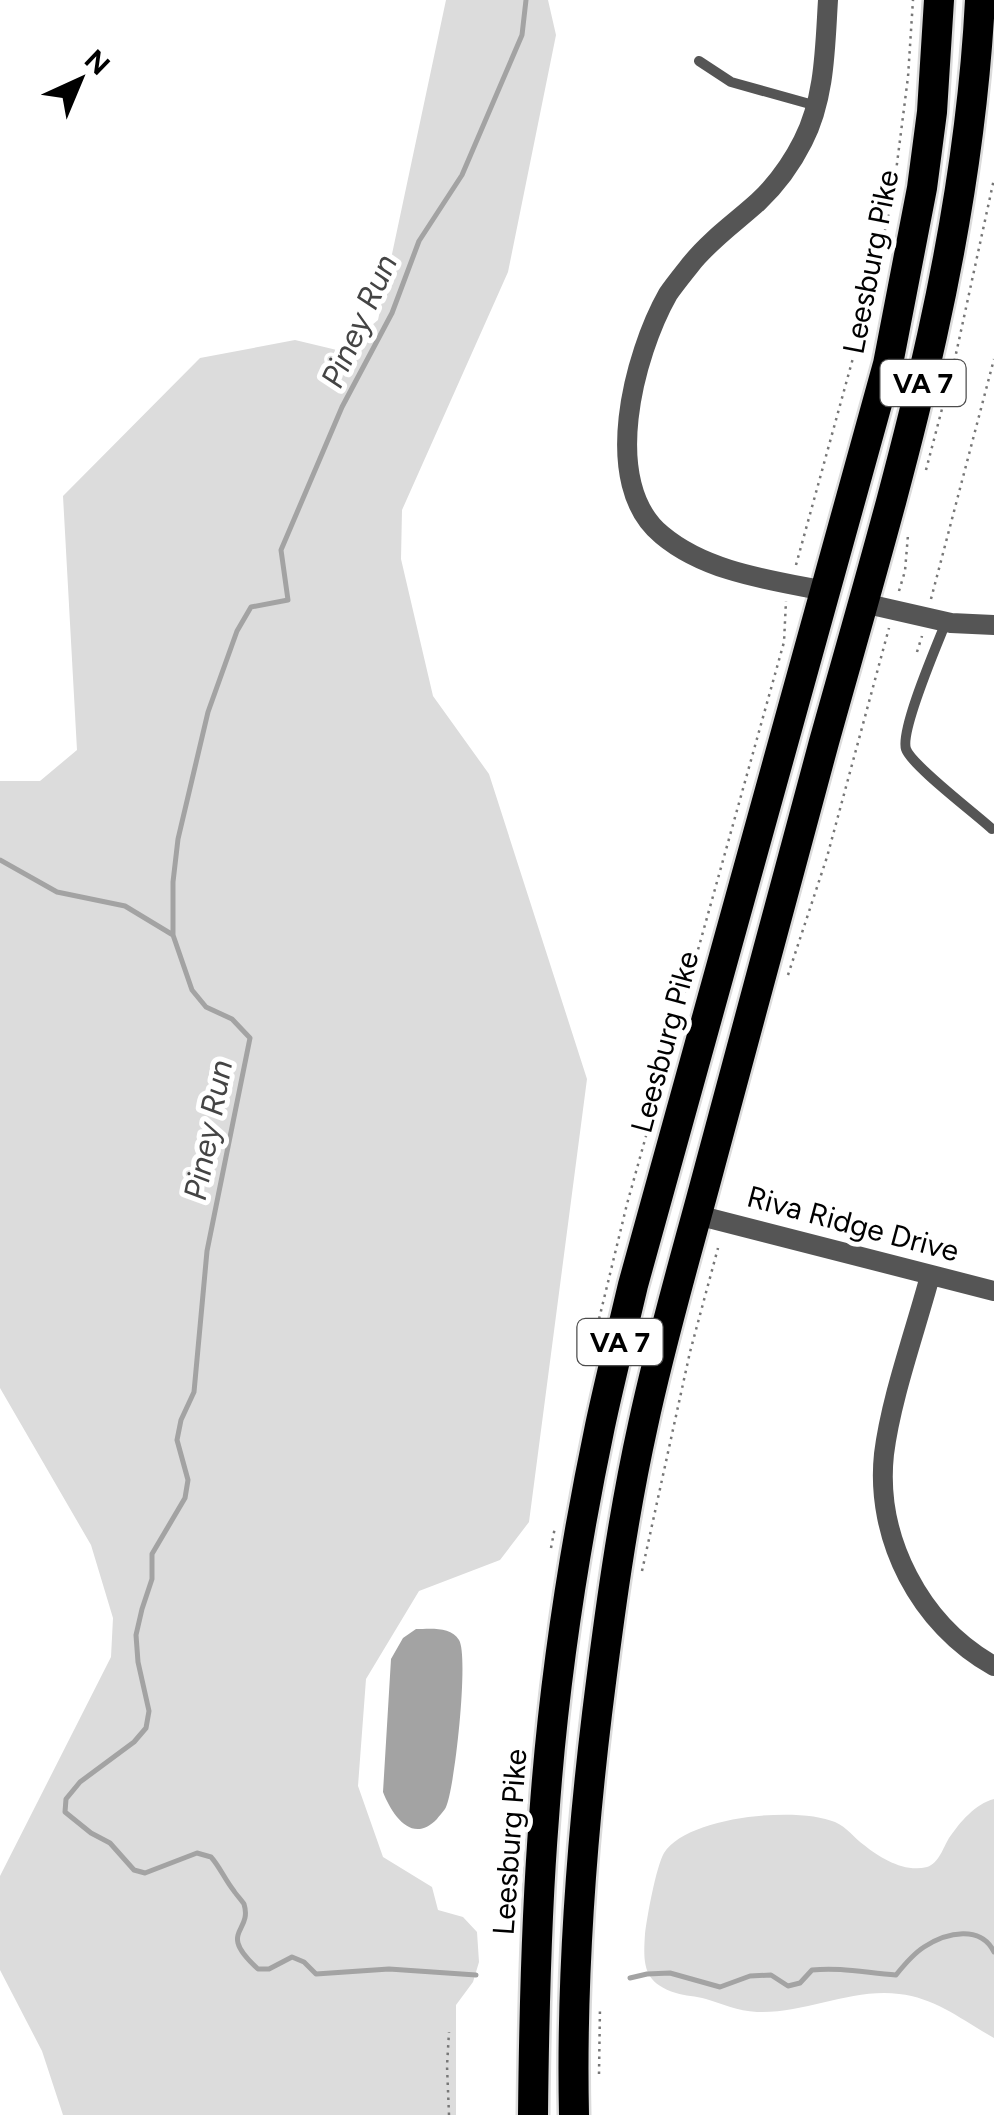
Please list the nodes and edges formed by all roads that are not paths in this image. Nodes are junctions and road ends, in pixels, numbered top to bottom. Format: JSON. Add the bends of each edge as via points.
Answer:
{"nodes":[{"id":1,"x":828,"y":0,"type":"edge"},
{"id":2,"x":939,"y":0,"type":"edge"},
{"id":3,"x":980,"y":0,"type":"edge"},
{"id":4,"x":698,"y":61,"type":"dead end"},
{"id":5,"x":817,"y":106,"type":"junction"},
{"id":6,"x":888,"y":364,"type":"junction"},
{"id":7,"x":825,"y":590,"type":"junction"},
{"id":8,"x":863,"y":603,"type":"junction"},
{"id":9,"x":936,"y":621,"type":"junction"},
{"id":10,"x":994,"y":625,"type":"edge"},
{"id":11,"x":992,"y":829,"type":"edge"},
{"id":12,"x":697,"y":1215,"type":"junction"},
{"id":13,"x":930,"y":1276,"type":"junction"},
{"id":14,"x":994,"y":1291,"type":"edge"},
{"id":15,"x":994,"y":1666,"type":"edge"},
{"id":16,"x":533,"y":2115,"type":"edge"},
{"id":17,"x":574,"y":2115,"type":"edge"}],
"edges":[{"from":1,"to":5,"type":"street"},
{"from":2,"to":6,"type":"highway","name":"Leesburg Pike","number":"VA 7","via":[[922,188]]},
{"from":3,"to":8,"type":"highway","number":"VA 7","via":[[967,145],[944,287]]},
{"from":4,"to":5,"type":"lane","via":[[731,82]]},
{"from":5,"to":7,"type":"street","via":[[786,169],[694,259],[668,294],[629,408],[626,461],[636,501],[658,533],[688,554]]},
{"from":6,"to":7,"type":"highway","name":"Leesburg Pike","number":"VA 7"},
{"from":6,"to":8,"type":"highway","via":[[886,436],[851,563],[852,586]]},
{"from":7,"to":16,"type":"highway","name":"Leesburg Pike","number":"VA 7","via":[[600,1426],[562,1653],[544,1815]]},
{"from":8,"to":9,"type":"street"},
{"from":8,"to":12,"type":"highway","number":"VA 7"},
{"from":9,"to":10,"type":"street"},
{"from":9,"to":11,"type":"lane","via":[[906,752]]},
{"from":12,"to":13,"type":"street","name":"Riva Ridge Drive"},
{"from":12,"to":17,"type":"highway","number":"VA 7","via":[[642,1428],[610,1604],[584,1819]]},
{"from":13,"to":14,"type":"street","name":"Riva Ridge Drive"},
{"from":13,"to":15,"type":"street","via":[[888,1427],[887,1518],[922,1602]]}]}
